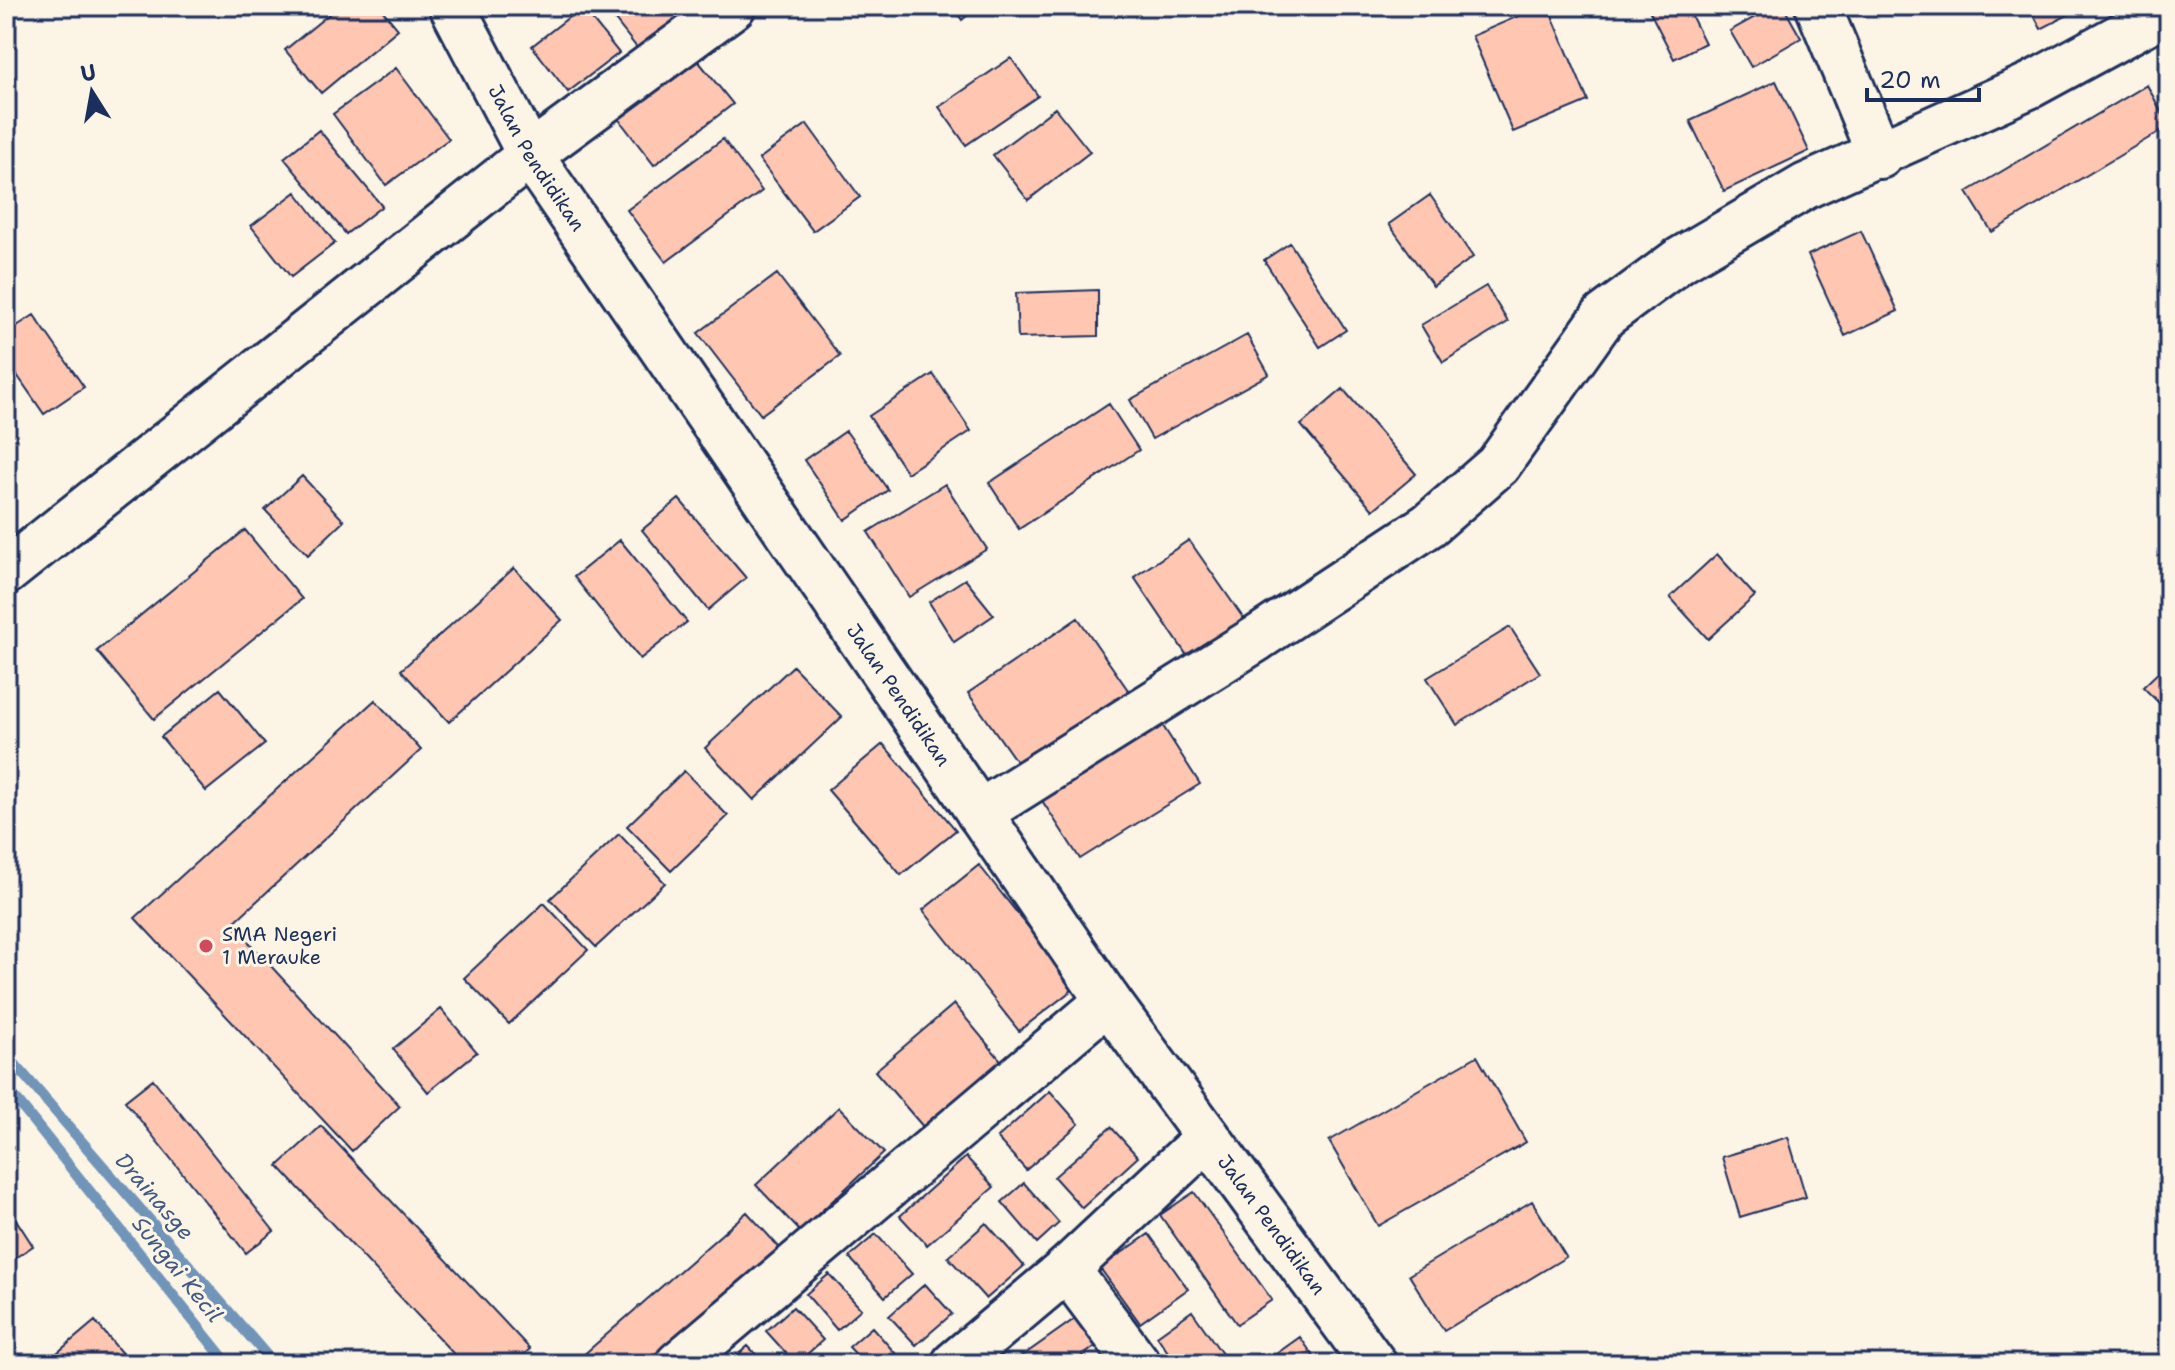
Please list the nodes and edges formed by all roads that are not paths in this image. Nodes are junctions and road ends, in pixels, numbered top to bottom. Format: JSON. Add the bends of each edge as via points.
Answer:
{"nodes":[{"id":1,"x":452,"y":6,"type":"edge"},
{"id":2,"x":733,"y":6,"type":"edge"},
{"id":3,"x":1818,"y":6,"type":"edge"},
{"id":4,"x":2169,"y":10,"type":"edge"},
{"id":5,"x":530,"y":155,"type":"junction"},
{"id":6,"x":1880,"y":156,"type":"junction"},
{"id":7,"x":6,"y":572,"type":"edge"},
{"id":8,"x":979,"y":813,"type":"junction"},
{"id":9,"x":1108,"y":1001,"type":"junction"},
{"id":10,"x":1208,"y":1137,"type":"junction"},
{"id":11,"x":1067,"y":1269,"type":"junction"},
{"id":12,"x":678,"y":1364,"type":"edge"},
{"id":13,"x":954,"y":1364,"type":"edge"},
{"id":14,"x":1138,"y":1364,"type":"edge"},
{"id":15,"x":1374,"y":1364,"type":"edge"}],
"edges":[{"from":1,"to":5,"type":"street","name":"Jalan Pendidikan"},
{"from":2,"to":5,"type":"street"},
{"from":3,"to":6,"type":"street"},
{"from":4,"to":6,"type":"street","via":[[2031,85]]},
{"from":5,"to":7,"type":"street"},
{"from":5,"to":8,"type":"street","name":"Jalan Pendidikan"},
{"from":6,"to":8,"type":"street","via":[[1806,186],[1634,291],[1604,316],[1498,465],[1429,525]]},
{"from":8,"to":9,"type":"street","name":"Jalan Pendidikan"},
{"from":9,"to":10,"type":"street","name":"Jalan Pendidikan"},
{"from":9,"to":12,"type":"street"},
{"from":10,"to":11,"type":"street"},
{"from":10,"to":15,"type":"street","name":"Jalan Pendidikan"},
{"from":11,"to":13,"type":"street"},
{"from":11,"to":14,"type":"street"}]}
